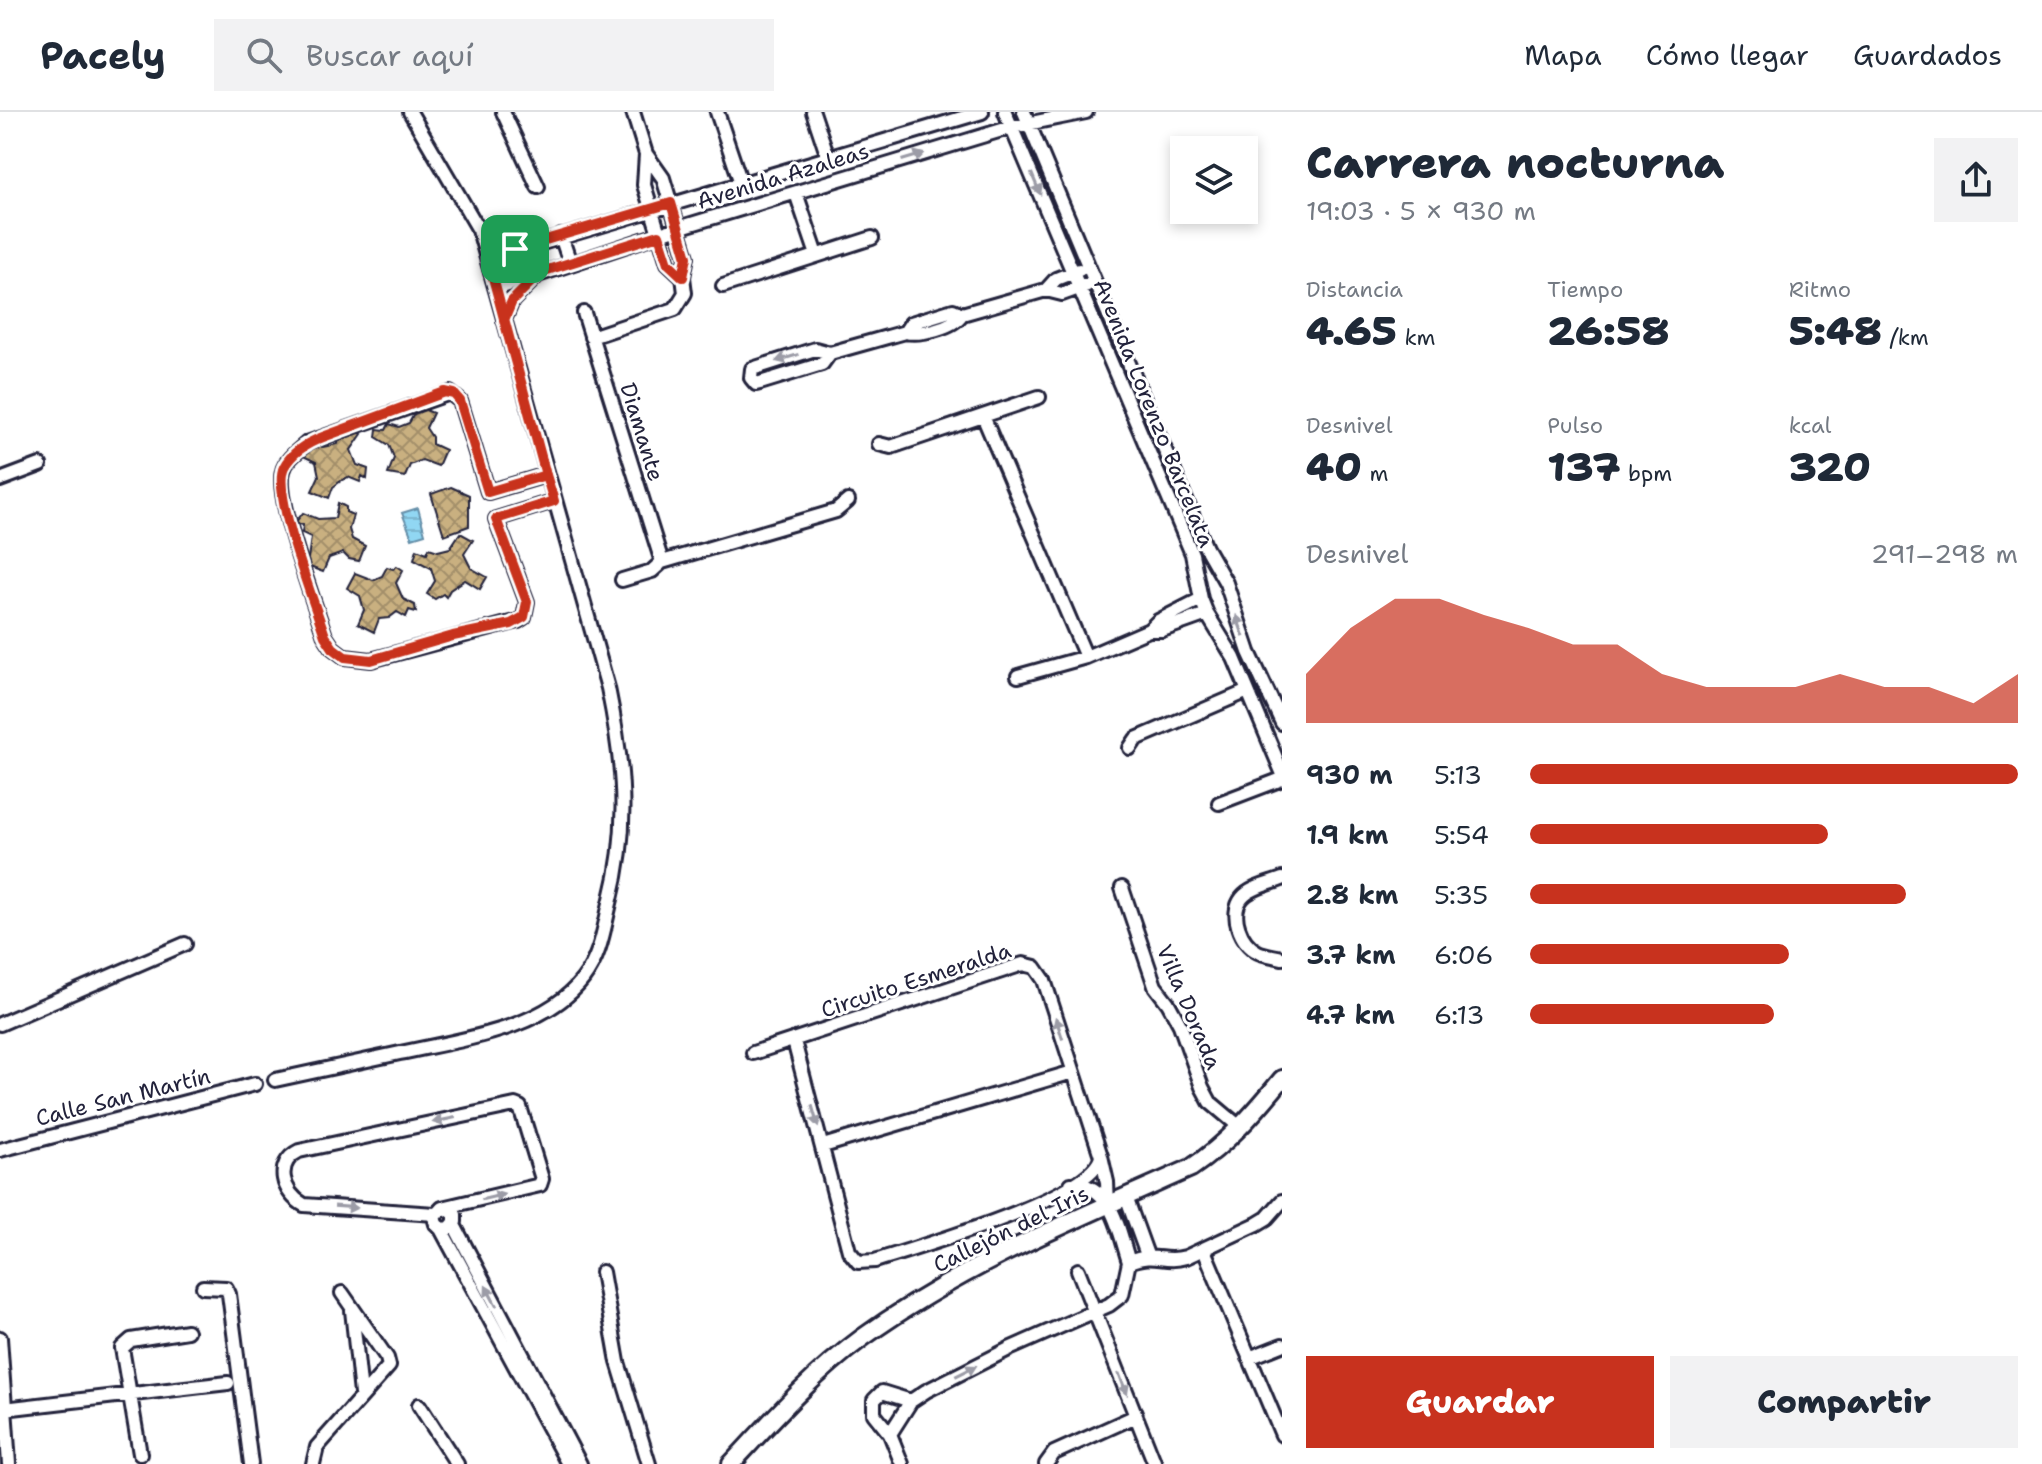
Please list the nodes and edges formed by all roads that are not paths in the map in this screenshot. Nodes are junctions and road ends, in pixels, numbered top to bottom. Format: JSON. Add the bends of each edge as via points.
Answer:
{"nodes":[{"id":1,"x":410,"y":112,"type":"edge"},
{"id":2,"x":503,"y":112,"type":"edge"},
{"id":3,"x":633,"y":112,"type":"edge"},
{"id":4,"x":717,"y":112,"type":"edge"},
{"id":5,"x":813,"y":112,"type":"edge"},
{"id":6,"x":982,"y":112,"type":"edge"},
{"id":7,"x":1005,"y":112,"type":"edge"},
{"id":8,"x":1086,"y":112,"type":"edge"},
{"id":9,"x":1026,"y":117,"type":"edge"},
{"id":10,"x":1012,"y":127,"type":"junction"},
{"id":11,"x":646,"y":154,"type":"junction"},
{"id":12,"x":828,"y":157,"type":"junction"},
{"id":13,"x":747,"y":181,"type":"junction"},
{"id":14,"x":538,"y":187,"type":"dead end"},
{"id":15,"x":796,"y":193,"type":"junction"},
{"id":16,"x":671,"y":203,"type":"junction"},
{"id":17,"x":762,"y":203,"type":"junction"},
{"id":18,"x":651,"y":209,"type":"junction"},
{"id":19,"x":678,"y":228,"type":"junction"},
{"id":20,"x":479,"y":230,"type":"junction"},
{"id":21,"x":659,"y":235,"type":"junction"},
{"id":22,"x":561,"y":236,"type":"junction"},
{"id":23,"x":872,"y":238,"type":"dead end"},
{"id":24,"x":515,"y":249,"type":"junction"},
{"id":25,"x":817,"y":255,"type":"junction"},
{"id":26,"x":488,"y":259,"type":"junction"},
{"id":27,"x":570,"y":263,"type":"junction"},
{"id":28,"x":1090,"y":267,"type":"junction"},
{"id":29,"x":541,"y":272,"type":"junction"},
{"id":30,"x":1074,"y":272,"type":"junction"},
{"id":31,"x":683,"y":277,"type":"junction"},
{"id":32,"x":1096,"y":282,"type":"junction"},
{"id":33,"x":723,"y":286,"type":"dead end"},
{"id":34,"x":1081,"y":287,"type":"junction"},
{"id":35,"x":496,"y":289,"type":"junction"},
{"id":36,"x":1046,"y":290,"type":"junction"},
{"id":37,"x":584,"y":313,"type":"dead end"},
{"id":38,"x":504,"y":320,"type":"junction"},
{"id":39,"x":1117,"y":330,"type":"junction"},
{"id":40,"x":1101,"y":336,"type":"junction"},
{"id":41,"x":591,"y":337,"type":"junction"},
{"id":42,"x":830,"y":353,"type":"junction"},
{"id":43,"x":1039,"y":397,"type":"dead end"},
{"id":44,"x":983,"y":416,"type":"junction"},
{"id":45,"x":879,"y":444,"type":"dead end"},
{"id":46,"x":40,"y":465,"type":"dead end"},
{"id":47,"x":546,"y":475,"type":"junction"},
{"id":48,"x":0,"y":480,"type":"edge"},
{"id":49,"x":554,"y":501,"type":"junction"},
{"id":50,"x":848,"y":501,"type":"dead end"},
{"id":51,"x":1206,"y":548,"type":"junction"},
{"id":52,"x":1192,"y":554,"type":"junction"},
{"id":53,"x":662,"y":562,"type":"junction"},
{"id":54,"x":622,"y":580,"type":"dead end"},
{"id":55,"x":1201,"y":599,"type":"junction"},
{"id":56,"x":1207,"y":614,"type":"junction"},
{"id":57,"x":1149,"y":630,"type":"junction"},
{"id":58,"x":1249,"y":652,"type":"junction"},
{"id":59,"x":1086,"y":657,"type":"junction"},
{"id":60,"x":1234,"y":658,"type":"junction"},
{"id":61,"x":1018,"y":676,"type":"dead end"},
{"id":62,"x":1248,"y":691,"type":"junction"},
{"id":63,"x":1282,"y":723,"type":"edge"},
{"id":64,"x":1130,"y":748,"type":"dead end"},
{"id":65,"x":1282,"y":772,"type":"edge"},
{"id":66,"x":1282,"y":779,"type":"edge"},
{"id":67,"x":1219,"y":803,"type":"dead end"},
{"id":68,"x":1282,"y":879,"type":"edge"},
{"id":69,"x":1122,"y":888,"type":"dead end"},
{"id":70,"x":185,"y":944,"type":"dead end"},
{"id":71,"x":1282,"y":958,"type":"edge"},
{"id":72,"x":0,"y":1024,"type":"edge"},
{"id":73,"x":794,"y":1041,"type":"junction"},
{"id":74,"x":753,"y":1053,"type":"dead end"},
{"id":75,"x":1073,"y":1072,"type":"junction"},
{"id":76,"x":1282,"y":1079,"type":"edge"},
{"id":77,"x":275,"y":1080,"type":"dead end"},
{"id":78,"x":255,"y":1084,"type":"dead end"},
{"id":79,"x":1241,"y":1128,"type":"junction"},
{"id":80,"x":823,"y":1146,"type":"junction"},
{"id":81,"x":0,"y":1150,"type":"edge"},
{"id":82,"x":1101,"y":1156,"type":"junction"},
{"id":83,"x":1071,"y":1184,"type":"junction"},
{"id":84,"x":1126,"y":1197,"type":"junction"},
{"id":85,"x":1282,"y":1201,"type":"edge"},
{"id":86,"x":1108,"y":1205,"type":"junction"},
{"id":87,"x":441,"y":1211,"type":"junction"},
{"id":88,"x":448,"y":1227,"type":"junction"},
{"id":89,"x":1204,"y":1250,"type":"junction"},
{"id":90,"x":1147,"y":1255,"type":"junction"},
{"id":91,"x":1129,"y":1262,"type":"junction"},
{"id":92,"x":1078,"y":1270,"type":"dead end"},
{"id":93,"x":602,"y":1272,"type":"dead end"},
{"id":94,"x":203,"y":1287,"type":"dead end"},
{"id":95,"x":342,"y":1293,"type":"dead end"},
{"id":96,"x":352,"y":1310,"type":"junction"},
{"id":97,"x":1095,"y":1311,"type":"junction"},
{"id":98,"x":501,"y":1328,"type":"junction"},
{"id":99,"x":187,"y":1331,"type":"dead end"},
{"id":100,"x":0,"y":1338,"type":"edge"},
{"id":101,"x":1282,"y":1345,"type":"edge"},
{"id":102,"x":1249,"y":1358,"type":"junction"},
{"id":103,"x":0,"y":1367,"type":"edge"},
{"id":104,"x":228,"y":1383,"type":"dead end"},
{"id":105,"x":361,"y":1394,"type":"junction"},
{"id":106,"x":131,"y":1396,"type":"junction"},
{"id":107,"x":911,"y":1401,"type":"junction"},
{"id":108,"x":419,"y":1405,"type":"dead end"},
{"id":109,"x":4,"y":1409,"type":"junction"},
{"id":110,"x":1136,"y":1416,"type":"junction"},
{"id":111,"x":3,"y":1428,"type":"edge"},
{"id":112,"x":890,"y":1434,"type":"junction"},
{"id":113,"x":1282,"y":1435,"type":"edge"},
{"id":114,"x":140,"y":1454,"type":"dead end"},
{"id":115,"x":9,"y":1464,"type":"edge"},
{"id":116,"x":251,"y":1464,"type":"edge"},
{"id":117,"x":313,"y":1464,"type":"edge"},
{"id":118,"x":457,"y":1464,"type":"edge"},
{"id":119,"x":568,"y":1464,"type":"edge"},
{"id":120,"x":580,"y":1464,"type":"edge"},
{"id":121,"x":649,"y":1464,"type":"edge"},
{"id":122,"x":731,"y":1464,"type":"edge"},
{"id":123,"x":902,"y":1464,"type":"edge"},
{"id":124,"x":1046,"y":1464,"type":"edge"},
{"id":125,"x":1155,"y":1464,"type":"edge"}],
"edges":[{"from":1,"to":20,"type":"street"},
{"from":2,"to":14,"type":"street"},
{"from":3,"to":11,"type":"street"},
{"from":4,"to":13,"type":"street"},
{"from":5,"to":12,"type":"street"},
{"from":6,"to":12,"type":"street","name":"Avenida Azaleas"},
{"from":7,"to":10,"type":"street","name":"Avenida Lorenzo Barcelata"},
{"from":8,"to":9,"type":"street","name":"Avenida Azaleas"},
{"from":9,"to":10,"type":"street","name":"Avenida Azaleas"},
{"from":9,"to":28,"type":"street","name":"Avenida Lorenzo Barcelata"},
{"from":15,"to":10,"type":"street","name":"Avenida Azaleas","one_way":true},
{"from":10,"to":30,"type":"street","name":"Avenida Lorenzo Barcelata","one_way":true},
{"from":11,"to":16,"type":"street","via":[[663,178]]},
{"from":11,"to":18,"type":"street","via":[[644,185]]},
{"from":12,"to":13,"type":"street","name":"Avenida Azaleas"},
{"from":13,"to":16,"type":"street","name":"Avenida Azaleas"},
{"from":13,"to":17,"type":"street"},
{"from":15,"to":17,"type":"street","name":"Avenida Azaleas"},
{"from":15,"to":25,"type":"street"},
{"from":16,"to":18,"type":"street","name":"Avenida Azaleas"},
{"from":16,"to":19,"type":"street"},
{"from":17,"to":19,"type":"street","name":"Avenida Azaleas"},
{"from":18,"to":21,"type":"street"},
{"from":18,"to":22,"type":"street","name":"Avenida Azaleas"},
{"from":19,"to":21,"type":"street","name":"Avenida Azaleas"},
{"from":19,"to":31,"type":"street","via":[[687,257]]},
{"from":20,"to":24,"type":"street"},
{"from":20,"to":26,"type":"street"},
{"from":21,"to":27,"type":"street","name":"Avenida Azaleas"},
{"from":21,"to":31,"type":"street","via":[[668,263]]},
{"from":22,"to":24,"type":"street","name":"Avenida Azaleas"},
{"from":22,"to":27,"type":"street"},
{"from":23,"to":25,"type":"street"},
{"from":24,"to":26,"type":"street","name":"Avenida Azaleas"},
{"from":25,"to":33,"type":"street"},
{"from":26,"to":35,"type":"street"},
{"from":27,"to":29,"type":"street","name":"Avenida Azaleas"},
{"from":28,"to":30,"type":"street"},
{"from":28,"to":32,"type":"street","name":"Avenida Lorenzo Barcelata"},
{"from":29,"to":35,"type":"street","name":"Avenida Azaleas"},
{"from":29,"to":38,"type":"street","via":[[512,301]]},
{"from":30,"to":34,"type":"street","name":"Avenida Lorenzo Barcelata"},
{"from":30,"to":36,"type":"street"},
{"from":31,"to":41,"type":"street","via":[[685,293],[675,309]]},
{"from":32,"to":34,"type":"street"},
{"from":32,"to":39,"type":"street","name":"Avenida Lorenzo Barcelata"},
{"from":34,"to":36,"type":"street","via":[[1062,294]]},
{"from":34,"to":40,"type":"street","name":"Avenida Lorenzo Barcelata"},
{"from":35,"to":38,"type":"street"},
{"from":36,"to":42,"type":"street","via":[[962,314],[953,310],[911,323],[905,332]]},
{"from":37,"to":41,"type":"street","name":"Diamante"},
{"from":38,"to":47,"type":"street"},
{"from":39,"to":40,"type":"street"},
{"from":39,"to":51,"type":"street","name":"Avenida Lorenzo Barcelata"},
{"from":40,"to":52,"type":"street","name":"Avenida Lorenzo Barcelata"},
{"from":41,"to":53,"type":"street","name":"Diamante"},
{"from":42,"to":42,"type":"street","one_way":true,"via":[[815,349],[756,367],[751,378],[756,384],[822,364]]},
{"from":43,"to":44,"type":"street"},
{"from":44,"to":45,"type":"street","via":[[891,447]]},
{"from":44,"to":59,"type":"street"},
{"from":46,"to":48,"type":"street"},
{"from":47,"to":49,"type":"street"},
{"from":47,"to":49,"type":"street","via":[[488,492],[460,401],[445,392],[307,443],[283,470],[281,496],[325,636],[345,657],[371,660],[524,617],[527,602],[496,519]]},
{"from":49,"to":77,"type":"street","via":[[600,653],[623,788],[617,876],[594,963],[560,1001],[498,1032]]},
{"from":50,"to":53,"type":"street","via":[[836,511]]},
{"from":51,"to":52,"type":"street","via":[[1197,547]]},
{"from":58,"to":51,"type":"street","name":"Avenida Lorenzo Barcelata","one_way":true,"via":[[1226,583]]},
{"from":52,"to":55,"type":"street","name":"Avenida Lorenzo Barcelata"},
{"from":53,"to":54,"type":"street","via":[[652,571]]},
{"from":55,"to":56,"type":"street","name":"Avenida Lorenzo Barcelata"},
{"from":55,"to":57,"type":"street"},
{"from":56,"to":57,"type":"street"},
{"from":56,"to":60,"type":"street","name":"Avenida Lorenzo Barcelata"},
{"from":57,"to":59,"type":"street"},
{"from":58,"to":60,"type":"street"},
{"from":58,"to":63,"type":"street","name":"Avenida Lorenzo Barcelata"},
{"from":59,"to":61,"type":"street"},
{"from":60,"to":62,"type":"street","name":"Avenida Lorenzo Barcelata"},
{"from":62,"to":64,"type":"street","via":[[1136,739]]},
{"from":62,"to":65,"type":"street","name":"Avenida Lorenzo Barcelata"},
{"from":66,"to":67,"type":"street"},
{"from":68,"to":71,"type":"street","via":[[1241,898],[1236,914],[1247,944]]},
{"from":69,"to":79,"type":"street","name":"Villa Dorada","via":[[1155,986],[1180,1025],[1202,1087],[1210,1102]]},
{"from":70,"to":72,"type":"street"},
{"from":73,"to":74,"type":"street","name":"Circuito Esmeralda"},
{"from":75,"to":73,"type":"street","name":"Circuito Esmeralda","one_way":true,"via":[[1044,980],[1035,967],[1023,964]]},
{"from":73,"to":80,"type":"street","one_way":true},
{"from":75,"to":80,"type":"street"},
{"from":75,"to":82,"type":"street","name":"Circuito Esmeralda"},
{"from":76,"to":79,"type":"street","name":"Callejón del Iris"},
{"from":78,"to":81,"type":"street","name":"Calle San Martín"},
{"from":79,"to":84,"type":"street","name":"Callejón del Iris","via":[[1191,1168]]},
{"from":80,"to":83,"type":"street","via":[[849,1251],[858,1262],[1017,1214]]},
{"from":82,"to":83,"type":"street","via":[[1093,1171]]},
{"from":82,"to":86,"type":"street","name":"Circuito Esmeralda"},
{"from":83,"to":86,"type":"street","via":[[1095,1188]]},
{"from":84,"to":86,"type":"street","name":"Callejón del Iris"},
{"from":84,"to":90,"type":"street"},
{"from":85,"to":89,"type":"street","via":[[1267,1218]]},
{"from":86,"to":91,"type":"street","name":"Circuito Esmeralda"},
{"from":86,"to":122,"type":"street","name":"Callejón del Iris","via":[[999,1254],[861,1339],[806,1384]]},
{"from":87,"to":87,"type":"street","one_way":true,"via":[[540,1185],[520,1107],[299,1151],[284,1168],[286,1186],[304,1205]]},
{"from":87,"to":88,"type":"street","via":[[434,1221]]},
{"from":87,"to":88,"type":"street","via":[[455,1214]]},
{"from":88,"to":98,"type":"street"},
{"from":89,"to":90,"type":"street","via":[[1174,1261]]},
{"from":89,"to":102,"type":"street"},
{"from":90,"to":91,"type":"street"},
{"from":91,"to":97,"type":"street","via":[[1122,1295]]},
{"from":92,"to":97,"type":"street"},
{"from":93,"to":121,"type":"street","via":[[618,1362]]},
{"from":94,"to":116,"type":"street","via":[[221,1286],[229,1294]]},
{"from":95,"to":96,"type":"street"},
{"from":96,"to":105,"type":"street"},
{"from":96,"to":105,"type":"street","via":[[389,1366]]},
{"from":107,"to":97,"type":"street","one_way":true},
{"from":97,"to":110,"type":"street","one_way":true},
{"from":98,"to":119,"type":"street"},
{"from":98,"to":120,"type":"street"},
{"from":99,"to":106,"type":"street","via":[[123,1345]]},
{"from":100,"to":103,"type":"street"},
{"from":101,"to":102,"type":"street"},
{"from":102,"to":113,"type":"street"},
{"from":103,"to":109,"type":"street"},
{"from":104,"to":106,"type":"street"},
{"from":105,"to":117,"type":"street","via":[[317,1447]]},
{"from":106,"to":109,"type":"street"},
{"from":106,"to":114,"type":"street"},
{"from":107,"to":112,"type":"street"},
{"from":107,"to":112,"type":"street","via":[[887,1392],[874,1400],[874,1414]]},
{"from":108,"to":118,"type":"street"},
{"from":109,"to":111,"type":"street"},
{"from":110,"to":124,"type":"street","via":[[1054,1453]]},
{"from":110,"to":125,"type":"street"},
{"from":111,"to":115,"type":"street"},
{"from":112,"to":123,"type":"street"}]}
